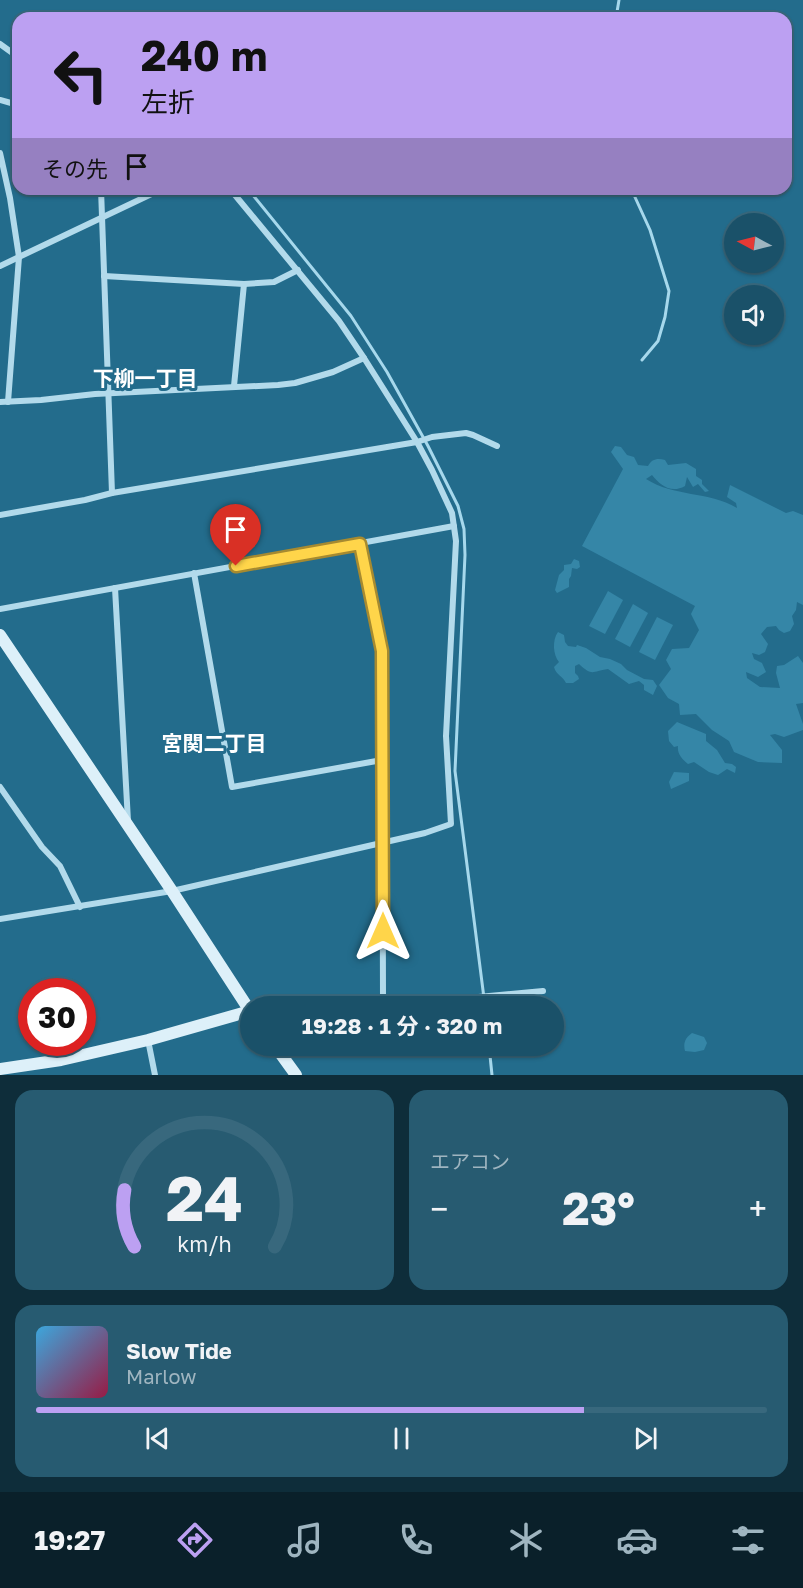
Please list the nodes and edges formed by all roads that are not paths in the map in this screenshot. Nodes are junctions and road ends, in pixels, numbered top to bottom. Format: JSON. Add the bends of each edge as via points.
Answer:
{"nodes":[{"id":1,"x":0,"y":153,"type":"edge"},
{"id":2,"x":101,"y":195,"type":"edge"},
{"id":3,"x":149,"y":195,"type":"edge"},
{"id":4,"x":235,"y":195,"type":"edge"},
{"id":5,"x":103,"y":217,"type":"junction"},
{"id":6,"x":19,"y":257,"type":"junction"},
{"id":7,"x":0,"y":266,"type":"edge"},
{"id":8,"x":298,"y":270,"type":"junction"},
{"id":9,"x":104,"y":276,"type":"junction"},
{"id":10,"x":244,"y":284,"type":"junction"},
{"id":11,"x":364,"y":358,"type":"junction"},
{"id":12,"x":234,"y":386,"type":"junction"},
{"id":13,"x":109,"y":393,"type":"junction"},
{"id":14,"x":0,"y":402,"type":"edge"},
{"id":15,"x":8,"y":402,"type":"junction"},
{"id":16,"x":417,"y":442,"type":"junction"},
{"id":17,"x":497,"y":446,"type":"dead end"},
{"id":18,"x":112,"y":493,"type":"junction"},
{"id":19,"x":0,"y":515,"type":"edge"},
{"id":20,"x":454,"y":526,"type":"junction"},
{"id":21,"x":360,"y":544,"type":"junction"},
{"id":22,"x":194,"y":573,"type":"junction"},
{"id":23,"x":115,"y":588,"type":"junction"},
{"id":24,"x":0,"y":609,"type":"edge"},
{"id":25,"x":0,"y":635,"type":"edge"},
{"id":26,"x":382,"y":760,"type":"junction"},
{"id":27,"x":0,"y":787,"type":"edge"},
{"id":28,"x":4,"y":799,"type":"edge"},
{"id":29,"x":128,"y":826,"type":"junction"},
{"id":30,"x":383,"y":843,"type":"junction"},
{"id":31,"x":172,"y":891,"type":"junction"},
{"id":32,"x":80,"y":907,"type":"junction"},
{"id":33,"x":0,"y":919,"type":"edge"},
{"id":34,"x":543,"y":991,"type":"dead end"},
{"id":35,"x":240,"y":996,"type":"edge"},
{"id":36,"x":383,"y":996,"type":"edge"},
{"id":37,"x":495,"y":996,"type":"edge"},
{"id":38,"x":240,"y":1014,"type":"edge"},
{"id":39,"x":148,"y":1040,"type":"junction"},
{"id":40,"x":282,"y":1056,"type":"edge"},
{"id":41,"x":0,"y":1069,"type":"edge"},
{"id":42,"x":155,"y":1075,"type":"edge"},
{"id":43,"x":296,"y":1075,"type":"edge"}],
"edges":[{"from":1,"to":6,"type":"street"},
{"from":2,"to":5,"type":"street"},
{"from":3,"to":5,"type":"street"},
{"from":4,"to":8,"type":"street"},
{"from":5,"to":6,"type":"street"},
{"from":5,"to":9,"type":"street"},
{"from":6,"to":7,"type":"street"},
{"from":6,"to":15,"type":"street"},
{"from":8,"to":10,"type":"street","via":[[274,282]]},
{"from":8,"to":11,"type":"street"},
{"from":9,"to":10,"type":"street"},
{"from":9,"to":13,"type":"street"},
{"from":10,"to":12,"type":"street"},
{"from":11,"to":12,"type":"street","via":[[295,383]]},
{"from":11,"to":16,"type":"street"},
{"from":12,"to":13,"type":"street"},
{"from":13,"to":15,"type":"street"},
{"from":13,"to":18,"type":"street"},
{"from":14,"to":15,"type":"street"},
{"from":16,"to":17,"type":"street","via":[[466,433]]},
{"from":16,"to":18,"type":"street"},
{"from":16,"to":20,"type":"street","via":[[452,513]]},
{"from":18,"to":19,"type":"street"},
{"from":20,"to":21,"type":"street"},
{"from":20,"to":30,"type":"street","via":[[447,736],[451,824]]},
{"from":21,"to":22,"type":"street"},
{"from":21,"to":26,"type":"street","via":[[382,651]]},
{"from":22,"to":23,"type":"street"},
{"from":22,"to":26,"type":"street","via":[[232,787]]},
{"from":23,"to":24,"type":"street"},
{"from":23,"to":29,"type":"street"},
{"from":25,"to":29,"type":"street"},
{"from":26,"to":30,"type":"street"},
{"from":27,"to":28,"type":"street"},
{"from":28,"to":32,"type":"street","via":[[60,866]]},
{"from":29,"to":31,"type":"street"},
{"from":30,"to":31,"type":"street"},
{"from":30,"to":36,"type":"street"},
{"from":31,"to":32,"type":"street"},
{"from":31,"to":35,"type":"street"},
{"from":32,"to":33,"type":"street"},
{"from":34,"to":37,"type":"street"},
{"from":38,"to":39,"type":"street"},
{"from":39,"to":41,"type":"street"},
{"from":39,"to":42,"type":"street"},
{"from":40,"to":43,"type":"street"}]}
